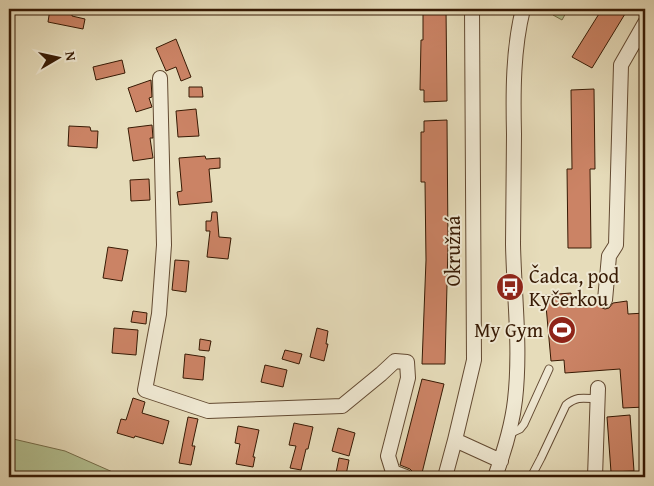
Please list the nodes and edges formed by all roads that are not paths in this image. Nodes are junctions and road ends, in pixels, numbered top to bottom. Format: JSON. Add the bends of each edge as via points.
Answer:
{"nodes":[{"id":1,"x":472,"y":9,"type":"edge"},
{"id":2,"x":523,"y":9,"type":"edge"},
{"id":3,"x":645,"y":23,"type":"edge"},
{"id":4,"x":160,"y":78,"type":"dead end"},
{"id":5,"x":605,"y":300,"type":"dead end"},
{"id":6,"x":549,"y":369,"type":"dead end"},
{"id":7,"x":598,"y":394,"type":"joint"},
{"id":8,"x":509,"y":434,"type":"junction"},
{"id":9,"x":455,"y":440,"type":"junction"},
{"id":10,"x":501,"y":460,"type":"junction"},
{"id":11,"x":406,"y":477,"type":"edge"},
{"id":12,"x":445,"y":477,"type":"edge"},
{"id":13,"x":495,"y":477,"type":"edge"},
{"id":14,"x":531,"y":477,"type":"edge"},
{"id":15,"x":595,"y":477,"type":"edge"}],
"edges":[{"from":1,"to":9,"type":"street","name":"Okružná","via":[[474,360]]},
{"from":2,"to":8,"type":"street","via":[[516,52],[514,100],[513,244],[518,365]]},
{"from":3,"to":5,"type":"street","via":[[621,65],[616,245],[609,256]]},
{"from":4,"to":11,"type":"street","via":[[164,246],[159,314],[145,390],[208,411],[342,406],[395,361],[407,362],[408,378],[388,456],[393,472]]},
{"from":6,"to":8,"type":"lane","via":[[524,424]]},
{"from":7,"to":14,"type":"lane","via":[[573,399],[566,405]]},
{"from":7,"to":15,"type":"street"},
{"from":8,"to":10,"type":"street"},
{"from":9,"to":10,"type":"street"},
{"from":9,"to":12,"type":"street","name":"Okružná"},
{"from":10,"to":13,"type":"street"}]}
